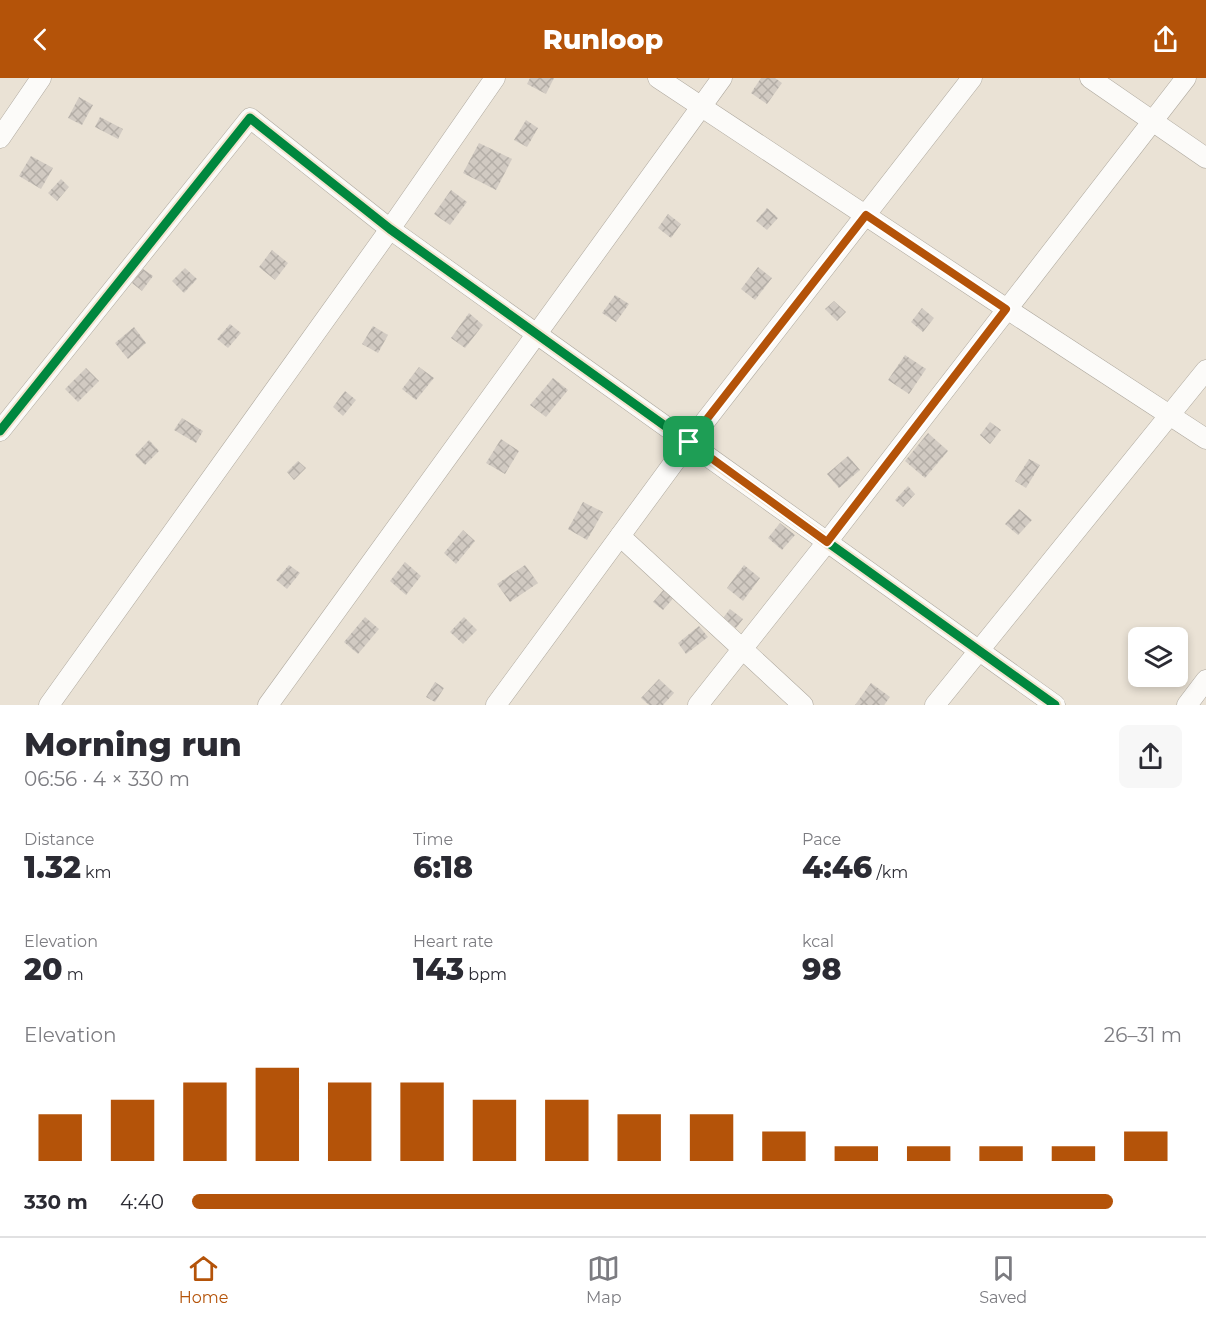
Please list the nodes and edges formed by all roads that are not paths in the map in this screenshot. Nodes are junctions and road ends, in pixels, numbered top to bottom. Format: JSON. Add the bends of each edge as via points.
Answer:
{"nodes":[{"id":1,"x":41,"y":78,"type":"edge"},
{"id":2,"x":495,"y":78,"type":"edge"},
{"id":3,"x":658,"y":78,"type":"edge"},
{"id":4,"x":722,"y":78,"type":"edge"},
{"id":5,"x":972,"y":78,"type":"edge"},
{"id":6,"x":1090,"y":78,"type":"edge"},
{"id":7,"x":1186,"y":78,"type":"edge"},
{"id":8,"x":701,"y":106,"type":"junction"},
{"id":9,"x":1152,"y":121,"type":"junction"},
{"id":10,"x":0,"y":138,"type":"edge"},
{"id":11,"x":1206,"y":158,"type":"edge"},
{"id":12,"x":866,"y":215,"type":"junction"},
{"id":13,"x":390,"y":229,"type":"junction"},
{"id":14,"x":1006,"y":309,"type":"junction"},
{"id":15,"x":536,"y":333,"type":"junction"},
{"id":16,"x":1206,"y":370,"type":"edge"},
{"id":17,"x":1171,"y":415,"type":"junction"},
{"id":18,"x":0,"y":431,"type":"edge"},
{"id":19,"x":1206,"y":439,"type":"edge"},
{"id":20,"x":689,"y":442,"type":"junction"},
{"id":21,"x":620,"y":536,"type":"junction"},
{"id":22,"x":827,"y":542,"type":"junction"},
{"id":23,"x":742,"y":649,"type":"junction"},
{"id":24,"x":980,"y":651,"type":"junction"},
{"id":25,"x":1206,"y":680,"type":"edge"},
{"id":26,"x":49,"y":705,"type":"edge"},
{"id":27,"x":268,"y":705,"type":"edge"},
{"id":28,"x":496,"y":705,"type":"edge"},
{"id":29,"x":698,"y":705,"type":"edge"},
{"id":30,"x":803,"y":705,"type":"edge"},
{"id":31,"x":935,"y":705,"type":"edge"},
{"id":32,"x":1055,"y":705,"type":"edge"},
{"id":33,"x":1186,"y":705,"type":"edge"}],
"edges":[{"from":1,"to":10,"type":"street"},
{"from":2,"to":13,"type":"street"},
{"from":3,"to":8,"type":"street"},
{"from":4,"to":8,"type":"street"},
{"from":5,"to":12,"type":"street"},
{"from":6,"to":9,"type":"street"},
{"from":7,"to":9,"type":"street"},
{"from":8,"to":12,"type":"street"},
{"from":8,"to":15,"type":"street"},
{"from":9,"to":11,"type":"street"},
{"from":9,"to":14,"type":"street"},
{"from":12,"to":14,"type":"street"},
{"from":12,"to":20,"type":"street"},
{"from":13,"to":15,"type":"street"},
{"from":13,"to":18,"type":"street","via":[[250,117]]},
{"from":13,"to":26,"type":"street"},
{"from":14,"to":17,"type":"street"},
{"from":14,"to":22,"type":"street"},
{"from":15,"to":20,"type":"street"},
{"from":15,"to":27,"type":"street"},
{"from":16,"to":17,"type":"street"},
{"from":17,"to":19,"type":"street"},
{"from":17,"to":24,"type":"street"},
{"from":20,"to":21,"type":"street"},
{"from":20,"to":22,"type":"street"},
{"from":21,"to":23,"type":"street"},
{"from":21,"to":28,"type":"street"},
{"from":22,"to":23,"type":"street"},
{"from":22,"to":24,"type":"street"},
{"from":23,"to":29,"type":"street"},
{"from":23,"to":30,"type":"street"},
{"from":24,"to":31,"type":"street"},
{"from":24,"to":32,"type":"street"},
{"from":25,"to":33,"type":"street"}]}
